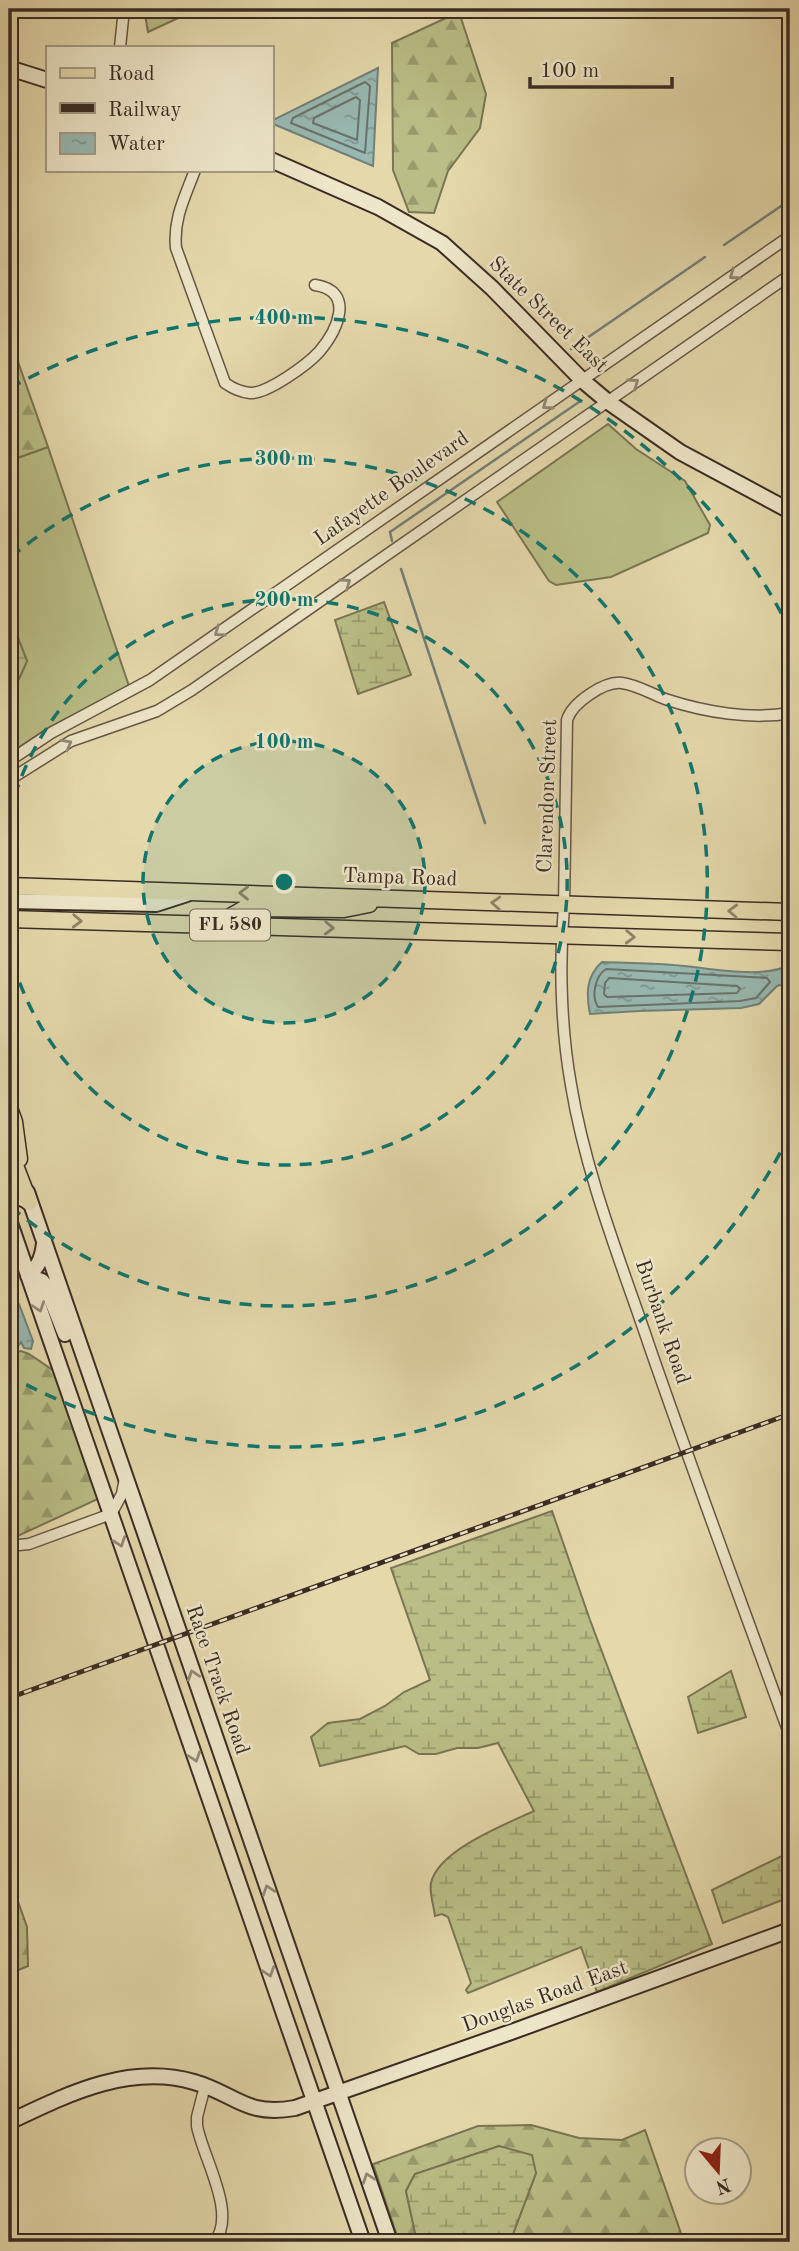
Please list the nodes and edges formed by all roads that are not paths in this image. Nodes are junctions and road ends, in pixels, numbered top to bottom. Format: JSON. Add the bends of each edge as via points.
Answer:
{"nodes":[{"id":1,"x":124,"y":9,"type":"edge"},
{"id":2,"x":120,"y":46,"type":"edge"},
{"id":3,"x":9,"y":68,"type":"edge"},
{"id":4,"x":46,"y":80,"type":"edge"},
{"id":5,"x":273,"y":161,"type":"edge"},
{"id":6,"x":194,"y":172,"type":"edge"},
{"id":7,"x":790,"y":236,"type":"edge"},
{"id":8,"x":790,"y":275,"type":"edge"},
{"id":9,"x":316,"y":285,"type":"dead end"},
{"id":10,"x":582,"y":380,"type":"junction"},
{"id":11,"x":607,"y":401,"type":"junction"},
{"id":12,"x":787,"y":506,"type":"edge"},
{"id":13,"x":790,"y":713,"type":"edge"},
{"id":14,"x":9,"y":761,"type":"edge"},
{"id":15,"x":9,"y":780,"type":"edge"},
{"id":16,"x":9,"y":887,"type":"edge"},
{"id":17,"x":192,"y":892,"type":"junction"},
{"id":18,"x":392,"y":899,"type":"junction"},
{"id":19,"x":9,"y":901,"type":"edge"},
{"id":20,"x":564,"y":906,"type":"junction"},
{"id":21,"x":790,"y":912,"type":"edge"},
{"id":22,"x":9,"y":919,"type":"edge"},
{"id":23,"x":226,"y":925,"type":"junction"},
{"id":24,"x":561,"y":935,"type":"junction"},
{"id":25,"x":790,"y":942,"type":"edge"},
{"id":26,"x":9,"y":1108,"type":"edge"},
{"id":27,"x":9,"y":1130,"type":"edge"},
{"id":28,"x":14,"y":1154,"type":"edge"},
{"id":29,"x":9,"y":1188,"type":"edge"},
{"id":30,"x":29,"y":1202,"type":"junction"},
{"id":31,"x":9,"y":1220,"type":"edge"},
{"id":32,"x":15,"y":1239,"type":"junction"},
{"id":33,"x":44,"y":1244,"type":"junction"},
{"id":34,"x":28,"y":1276,"type":"junction"},
{"id":35,"x":101,"y":1410,"type":"junction"},
{"id":36,"x":108,"y":1430,"type":"junction"},
{"id":37,"x":90,"y":1454,"type":"junction"},
{"id":38,"x":125,"y":1478,"type":"junction"},
{"id":39,"x":111,"y":1514,"type":"junction"},
{"id":40,"x":9,"y":1546,"type":"edge"},
{"id":41,"x":790,"y":1736,"type":"edge"},
{"id":42,"x":790,"y":1930,"type":"edge"},
{"id":43,"x":205,"y":2086,"type":"junction"},
{"id":44,"x":339,"y":2093,"type":"junction"},
{"id":45,"x":313,"y":2102,"type":"junction"},
{"id":46,"x":9,"y":2122,"type":"edge"},
{"id":47,"x":214,"y":2242,"type":"edge"},
{"id":48,"x":363,"y":2242,"type":"edge"},
{"id":49,"x":390,"y":2242,"type":"edge"}],
"edges":[{"from":1,"to":2,"type":"street"},
{"from":3,"to":4,"type":"main road"},
{"from":5,"to":10,"type":"main road","name":"State Street East","via":[[378,207],[442,243]]},
{"from":6,"to":9,"type":"street","via":[[177,216],[176,248],[225,383],[250,393],[265,390],[318,353],[341,303],[336,293]]},
{"from":7,"to":10,"type":"street","name":"Lafayette Boulevard","one_way":true},
{"from":11,"to":8,"type":"street","one_way":true},
{"from":10,"to":11,"type":"main road","name":"State Street East"},
{"from":10,"to":14,"type":"street","name":"Lafayette Boulevard","one_way":true,"via":[[150,680]]},
{"from":11,"to":12,"type":"main road","name":"State Street East","via":[[680,452]]},
{"from":15,"to":11,"type":"street","one_way":true,"via":[[71,741],[157,711],[192,690]]},
{"from":13,"to":20,"type":"street","name":"Clarendon Street","via":[[704,710],[624,683],[581,700],[567,720]]},
{"from":16,"to":17,"type":"main road","name":"Tampa Road","number":"FL 580"},
{"from":18,"to":17,"type":"main road","name":"Tampa Road","number":"FL 580","one_way":true},
{"from":17,"to":19,"type":"main road","via":[[156,904]]},
{"from":20,"to":18,"type":"main road","name":"Tampa Road","number":"FL 580","one_way":true},
{"from":18,"to":23,"type":"main road","via":[[344,909],[246,908]]},
{"from":21,"to":20,"type":"main road","name":"Tampa Road","number":"FL 580","one_way":true},
{"from":20,"to":24,"type":"street","name":"Burbank Road"},
{"from":22,"to":23,"type":"main road","number":"FL 580","one_way":true},
{"from":23,"to":24,"type":"main road","number":"FL 580","one_way":true},
{"from":24,"to":25,"type":"main road","number":"FL 580","one_way":true},
{"from":24,"to":41,"type":"street","name":"Burbank Road","via":[[570,1084],[589,1163],[675,1420]]},
{"from":26,"to":28,"type":"main road"},
{"from":27,"to":28,"type":"main road"},
{"from":28,"to":30,"type":"main road"},
{"from":29,"to":30,"type":"main road"},
{"from":30,"to":32,"type":"main road","via":[[19,1214]]},
{"from":30,"to":33,"type":"main road","name":"Race Track Road"},
{"from":31,"to":32,"type":"main road"},
{"from":32,"to":34,"type":"main road"},
{"from":33,"to":34,"type":"main road","via":[[38,1267]]},
{"from":33,"to":35,"type":"main road","name":"Race Track Road"},
{"from":34,"to":35,"type":"main road","via":[[41,1281],[50,1293],[85,1391]]},
{"from":34,"to":37,"type":"main road","one_way":true},
{"from":35,"to":36,"type":"main road","name":"Race Track Road"},
{"from":36,"to":37,"type":"main road"},
{"from":36,"to":38,"type":"main road","name":"Race Track Road"},
{"from":37,"to":39,"type":"main road"},
{"from":38,"to":39,"type":"street"},
{"from":44,"to":38,"type":"main road","name":"Race Track Road","one_way":true},
{"from":39,"to":40,"type":"street","via":[[29,1544]]},
{"from":39,"to":45,"type":"main road","one_way":true},
{"from":42,"to":44,"type":"main road","name":"Douglas Road East"},
{"from":43,"to":45,"type":"main road","name":"Douglas Road East","via":[[257,2109],[283,2110]]},
{"from":43,"to":46,"type":"main road","name":"Douglas Road East","via":[[166,2078],[109,2081]]},
{"from":43,"to":47,"type":"street","via":[[197,2126],[223,2213]]},
{"from":44,"to":45,"type":"main road","name":"Douglas Road East"},
{"from":49,"to":44,"type":"main road","name":"Race Track Road","one_way":true},
{"from":45,"to":48,"type":"main road"}]}
